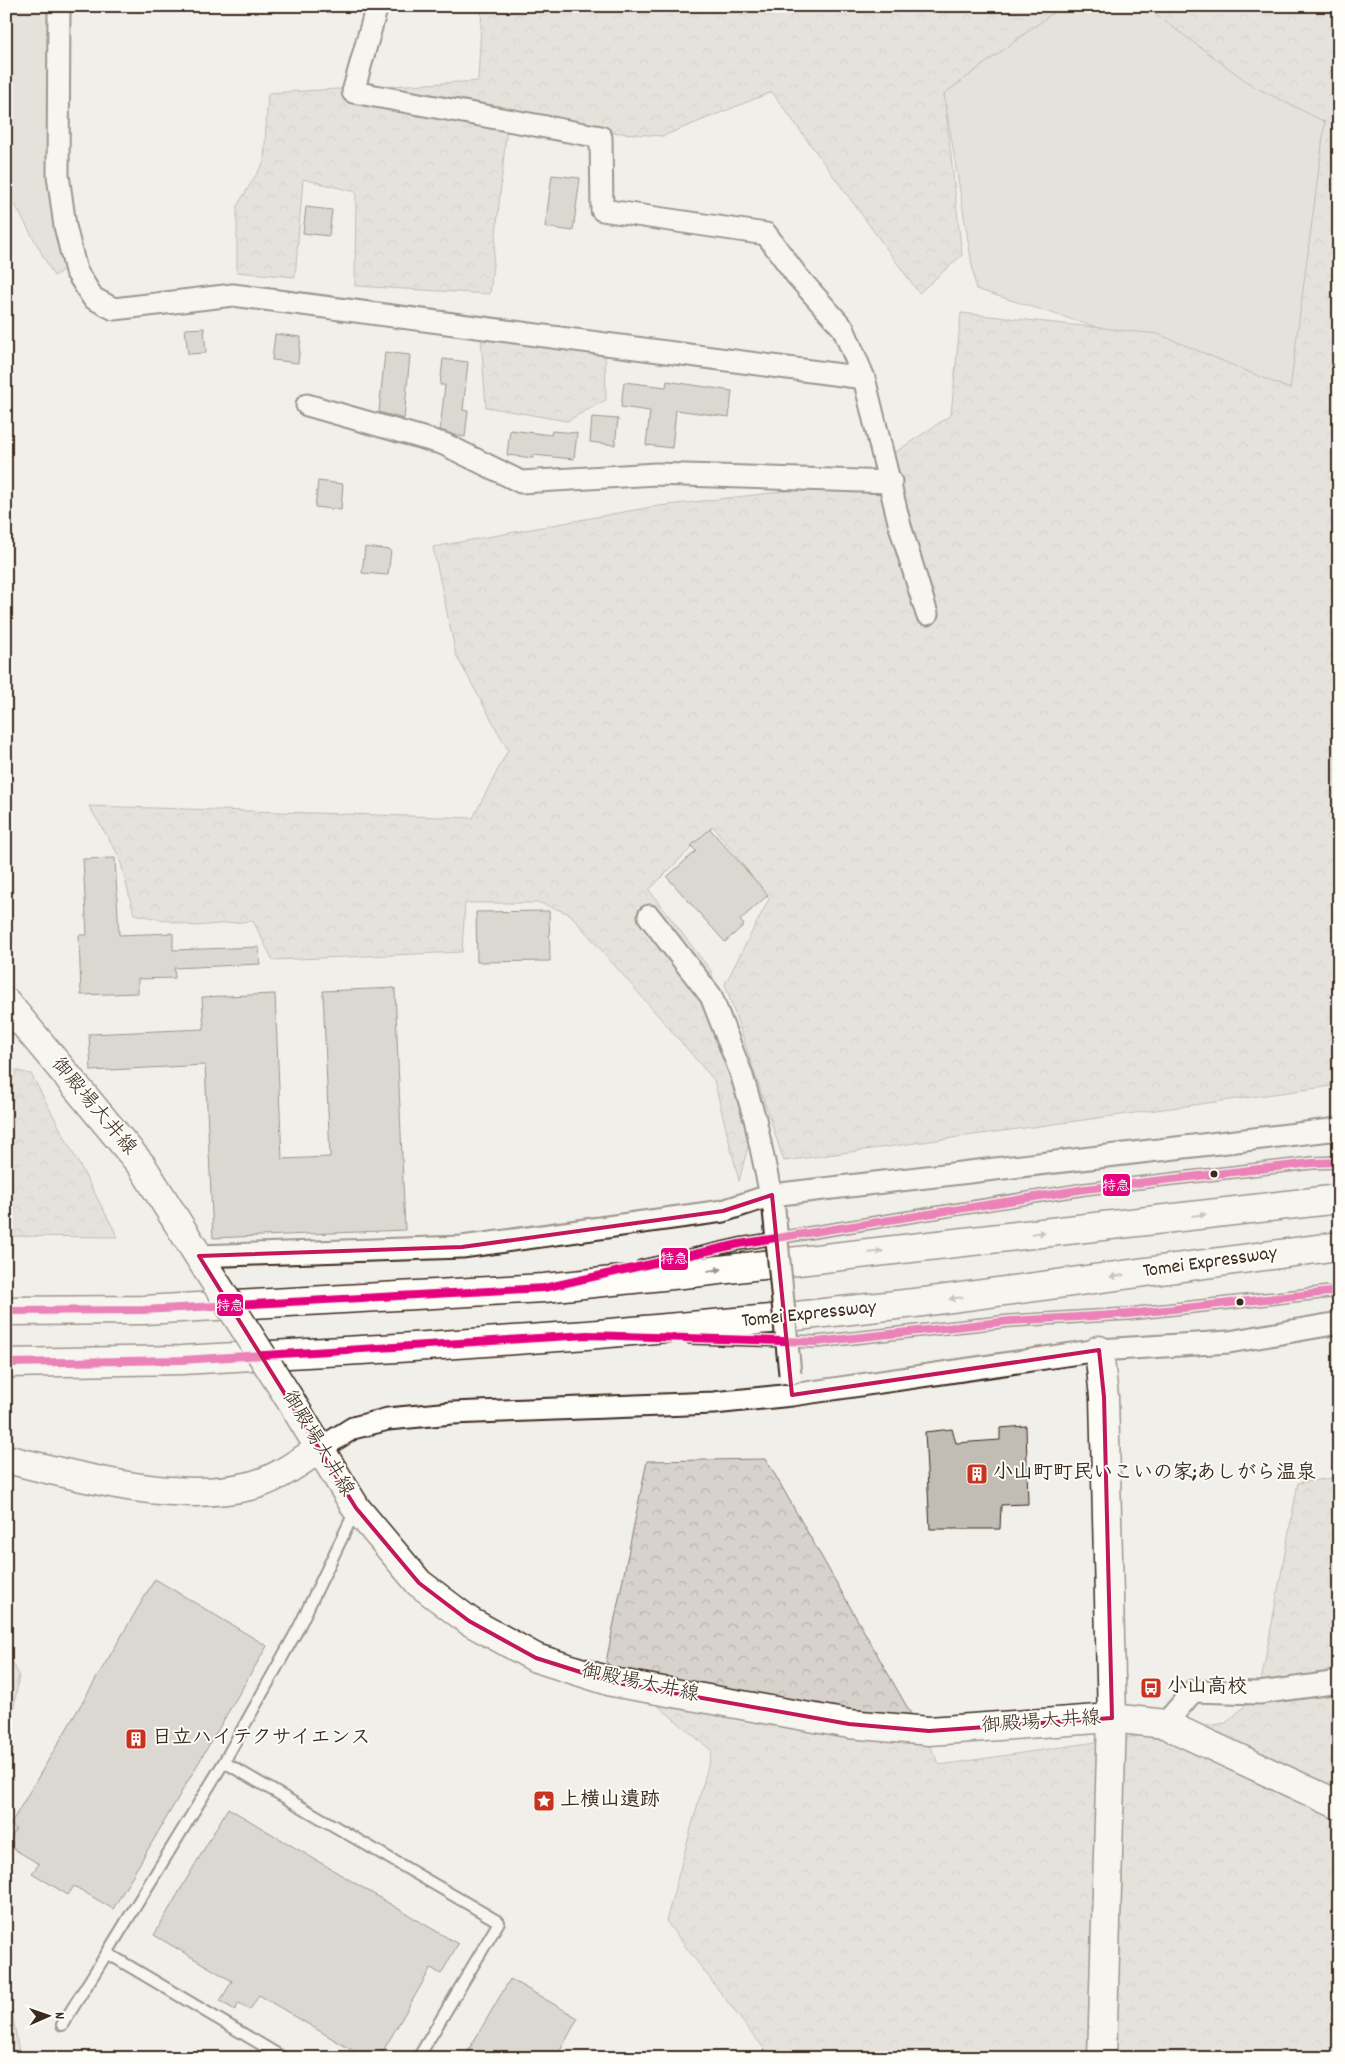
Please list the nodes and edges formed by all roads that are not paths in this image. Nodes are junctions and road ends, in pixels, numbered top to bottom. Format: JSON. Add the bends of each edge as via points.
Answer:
{"nodes":[{"id":1,"x":58,"y":6,"type":"edge"},
{"id":2,"x":377,"y":6,"type":"edge"},
{"id":3,"x":864,"y":378,"type":"junction"},
{"id":4,"x":307,"y":405,"type":"dead end"},
{"id":5,"x":891,"y":482,"type":"junction"},
{"id":6,"x":927,"y":614,"type":"dead end"},
{"id":7,"x":649,"y":916,"type":"dead end"},
{"id":8,"x":6,"y":1002,"type":"edge"},
{"id":9,"x":1339,"y":1129,"type":"edge"},
{"id":10,"x":1339,"y":1162,"type":"edge"},
{"id":11,"x":1339,"y":1198,"type":"edge"},
{"id":12,"x":773,"y":1202,"type":"junction"},
{"id":13,"x":1339,"y":1246,"type":"edge"},
{"id":14,"x":205,"y":1265,"type":"junction"},
{"id":15,"x":544,"y":1288,"type":"junction"},
{"id":16,"x":1339,"y":1291,"type":"edge"},
{"id":17,"x":6,"y":1311,"type":"edge"},
{"id":18,"x":1339,"y":1323,"type":"edge"},
{"id":19,"x":586,"y":1336,"type":"junction"},
{"id":20,"x":1099,"y":1350,"type":"junction"},
{"id":21,"x":6,"y":1363,"type":"edge"},
{"id":22,"x":792,"y":1395,"type":"junction"},
{"id":23,"x":321,"y":1448,"type":"junction"},
{"id":24,"x":6,"y":1459,"type":"edge"},
{"id":25,"x":356,"y":1508,"type":"junction"},
{"id":26,"x":1339,"y":1682,"type":"edge"},
{"id":27,"x":1112,"y":1718,"type":"junction"},
{"id":28,"x":1166,"y":1724,"type":"junction"},
{"id":29,"x":224,"y":1762,"type":"junction"},
{"id":30,"x":1339,"y":1804,"type":"edge"},
{"id":31,"x":107,"y":1953,"type":"junction"},
{"id":32,"x":62,"y":2026,"type":"dead end"},
{"id":33,"x":284,"y":2058,"type":"edge"},
{"id":34,"x":418,"y":2058,"type":"edge"},
{"id":35,"x":1102,"y":2058,"type":"edge"}],
"edges":[{"from":1,"to":3,"type":"street","via":[[58,175],[64,226],[76,271],[93,298],[114,309],[234,295]]},
{"from":2,"to":3,"type":"street","via":[[353,92],[601,137],[602,210],[766,234],[796,276],[843,328]]},
{"from":3,"to":5,"type":"street"},
{"from":4,"to":5,"type":"street","via":[[444,444],[521,482],[656,474]]},
{"from":5,"to":6,"type":"street","via":[[900,526]]},
{"from":7,"to":12,"type":"street","via":[[711,996],[755,1119]]},
{"from":8,"to":14,"type":"main road","name":"御殿場大井線","via":[[142,1166]]},
{"from":9,"to":12,"type":"street"},
{"from":10,"to":15,"type":"lane","via":[[1085,1189],[739,1244]]},
{"from":15,"to":11,"type":"main road","one_way":true},
{"from":12,"to":14,"type":"street","via":[[462,1247]]},
{"from":12,"to":22,"type":"street","bridge":true},
{"from":13,"to":19,"type":"main road","name":"Tomei Expressway","one_way":true,"via":[[923,1302]]},
{"from":14,"to":23,"type":"main road","name":"御殿場大井線","bridge":true},
{"from":15,"to":17,"type":"main road","via":[[143,1310]]},
{"from":16,"to":19,"type":"lane","via":[[816,1342]]},
{"from":18,"to":20,"type":"street","via":[[1229,1342]]},
{"from":19,"to":21,"type":"main road","name":"Tomei Expressway","via":[[182,1360]]},
{"from":20,"to":22,"type":"street"},
{"from":20,"to":27,"type":"main road","via":[[1104,1397]]},
{"from":22,"to":23,"type":"street","via":[[714,1403],[388,1418],[353,1428]]},
{"from":23,"to":24,"type":"main road","via":[[285,1471],[251,1486],[195,1493],[90,1480]]},
{"from":23,"to":25,"type":"main road","name":"御殿場大井線"},
{"from":25,"to":27,"type":"main road","name":"御殿場大井線","via":[[418,1583],[469,1621],[536,1658],[612,1682],[849,1724],[929,1730]]},
{"from":25,"to":29,"type":"lane","via":[[298,1629]]},
{"from":26,"to":28,"type":"street","via":[[1258,1693],[1193,1691]]},
{"from":27,"to":28,"type":"main road","name":"御殿場大井線"},
{"from":27,"to":35,"type":"main road"},
{"from":28,"to":30,"type":"main road","name":"御殿場大井線"},
{"from":29,"to":31,"type":"lane"},
{"from":29,"to":34,"type":"lane","via":[[499,1922]]},
{"from":31,"to":32,"type":"lane"},
{"from":31,"to":33,"type":"lane"}]}
